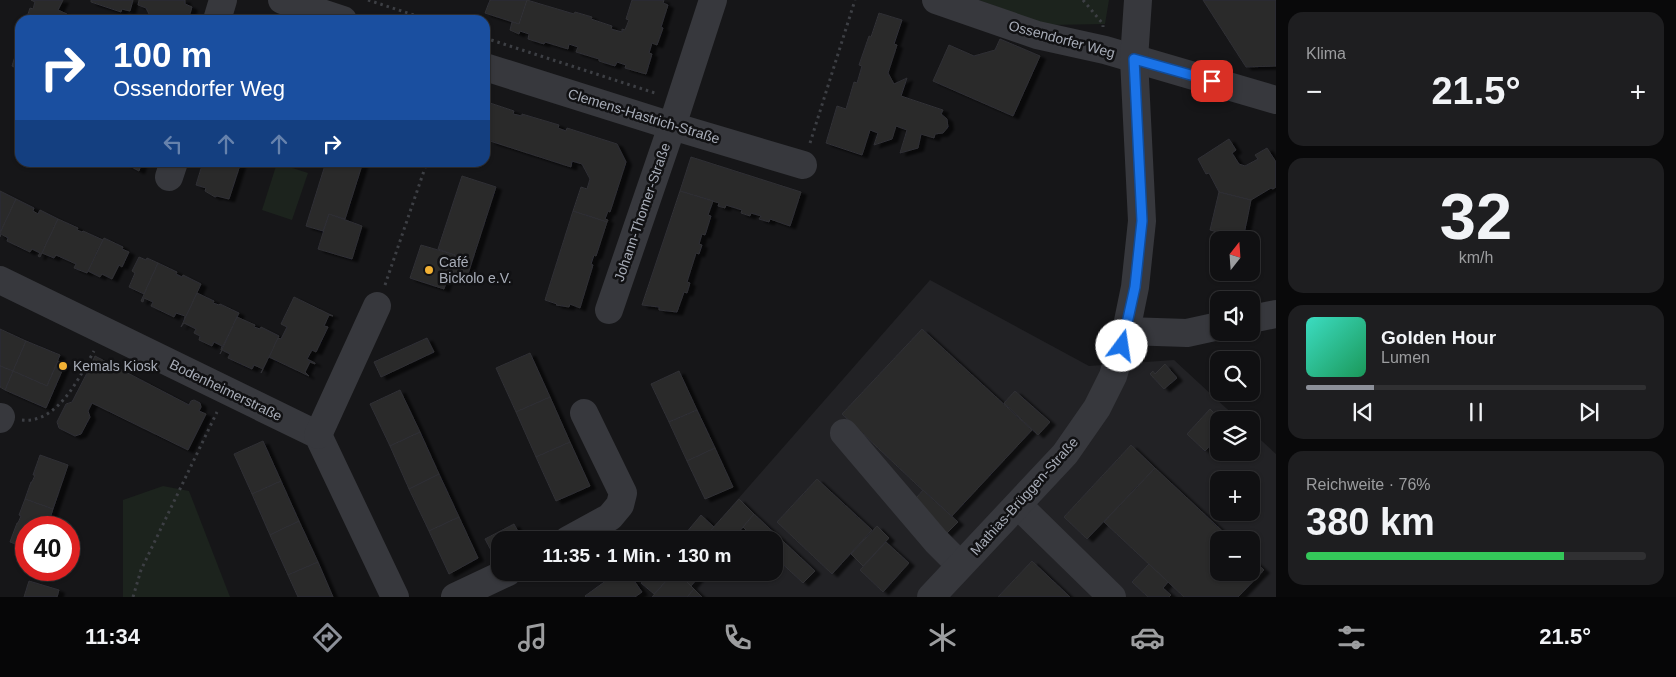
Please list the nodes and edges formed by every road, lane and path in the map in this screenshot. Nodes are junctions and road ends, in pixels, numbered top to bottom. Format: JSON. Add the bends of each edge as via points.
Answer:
{"nodes":[{"id":1,"x":223,"y":0,"type":"edge"},
{"id":2,"x":282,"y":0,"type":"edge"},
{"id":3,"x":368,"y":0,"type":"edge"},
{"id":4,"x":713,"y":0,"type":"edge"},
{"id":5,"x":856,"y":0,"type":"edge"},
{"id":6,"x":936,"y":0,"type":"edge"},
{"id":7,"x":1138,"y":0,"type":"edge"},
{"id":8,"x":218,"y":15,"type":"edge"},
{"id":9,"x":328,"y":15,"type":"edge"},
{"id":10,"x":414,"y":15,"type":"edge"},
{"id":11,"x":490,"y":40,"type":"edge"},
{"id":12,"x":1134,"y":59,"type":"junction"},
{"id":13,"x":490,"y":68,"type":"edge"},
{"id":14,"x":1276,"y":100,"type":"edge"},
{"id":15,"x":676,"y":114,"type":"junction"},
{"id":16,"x":803,"y":165,"type":"joint"},
{"id":17,"x":425,"y":167,"type":"edge"},
{"id":18,"x":0,"y":280,"type":"edge"},
{"id":19,"x":377,"y":306,"type":"joint"},
{"id":20,"x":609,"y":310,"type":"dead end"},
{"id":21,"x":1276,"y":314,"type":"edge"},
{"id":22,"x":1260,"y":317,"type":"edge"},
{"id":23,"x":1210,"y":328,"type":"edge"},
{"id":24,"x":106,"y":331,"type":"junction"},
{"id":25,"x":1126,"y":331,"type":"junction"},
{"id":26,"x":228,"y":391,"type":"junction"},
{"id":27,"x":584,"y":413,"type":"dead end"},
{"id":28,"x":0,"y":418,"type":"edge"},
{"id":29,"x":844,"y":433,"type":"dead end"},
{"id":30,"x":318,"y":435,"type":"junction"},
{"id":31,"x":1018,"y":505,"type":"junction"},
{"id":32,"x":585,"y":531,"type":"edge"},
{"id":33,"x":960,"y":565,"type":"junction"},
{"id":34,"x":491,"y":580,"type":"edge"},
{"id":35,"x":133,"y":597,"type":"edge"},
{"id":36,"x":395,"y":597,"type":"edge"},
{"id":37,"x":455,"y":597,"type":"edge"},
{"id":38,"x":931,"y":597,"type":"edge"},
{"id":39,"x":1112,"y":597,"type":"edge"}],
"edges":[{"from":1,"to":8,"type":"street"},
{"from":2,"to":9,"type":"street"},
{"from":3,"to":10,"type":"path"},
{"from":4,"to":15,"type":"street","name":"Johann-Thomer-Straße"},
{"from":5,"to":16,"type":"path"},
{"from":6,"to":12,"type":"street","name":"Ossendorfer Weg","via":[[1037,35]]},
{"from":7,"to":12,"type":"street","name":"Mathias-Brüggen-Straße"},
{"from":11,"to":15,"type":"path"},
{"from":12,"to":14,"type":"street","name":"Ossendorfer Weg"},
{"from":12,"to":25,"type":"street","name":"Mathias-Brüggen-Straße","via":[[1142,221],[1135,287]]},
{"from":13,"to":15,"type":"street","name":"Clemens-Hastrich-Straße"},
{"from":15,"to":16,"type":"street","name":"Clemens-Hastrich-Straße"},
{"from":15,"to":20,"type":"street","name":"Johann-Thomer-Straße"},
{"from":17,"to":19,"type":"path"},
{"from":18,"to":24,"type":"street","name":"Bodenheimerstraße"},
{"from":19,"to":30,"type":"street"},
{"from":21,"to":22,"type":"street"},
{"from":23,"to":25,"type":"street","via":[[1187,333]]},
{"from":24,"to":26,"type":"street","name":"Bodenheimerstraße"},
{"from":24,"to":28,"type":"path","via":[[71,392],[48,414],[29,421]]},
{"from":25,"to":31,"type":"street","name":"Mathias-Brüggen-Straße","via":[[1113,376],[1097,408],[1065,454]]},
{"from":26,"to":30,"type":"street","name":"Bodenheimerstraße"},
{"from":26,"to":35,"type":"path","via":[[141,570]]},
{"from":27,"to":32,"type":"street","via":[[623,493],[620,505],[610,518]]},
{"from":29,"to":33,"type":"street"},
{"from":30,"to":36,"type":"street"},
{"from":31,"to":33,"type":"street","name":"Mathias-Brüggen-Straße"},
{"from":31,"to":39,"type":"street"},
{"from":33,"to":38,"type":"street","name":"Mathias-Brüggen-Straße"},
{"from":34,"to":37,"type":"street"}]}
